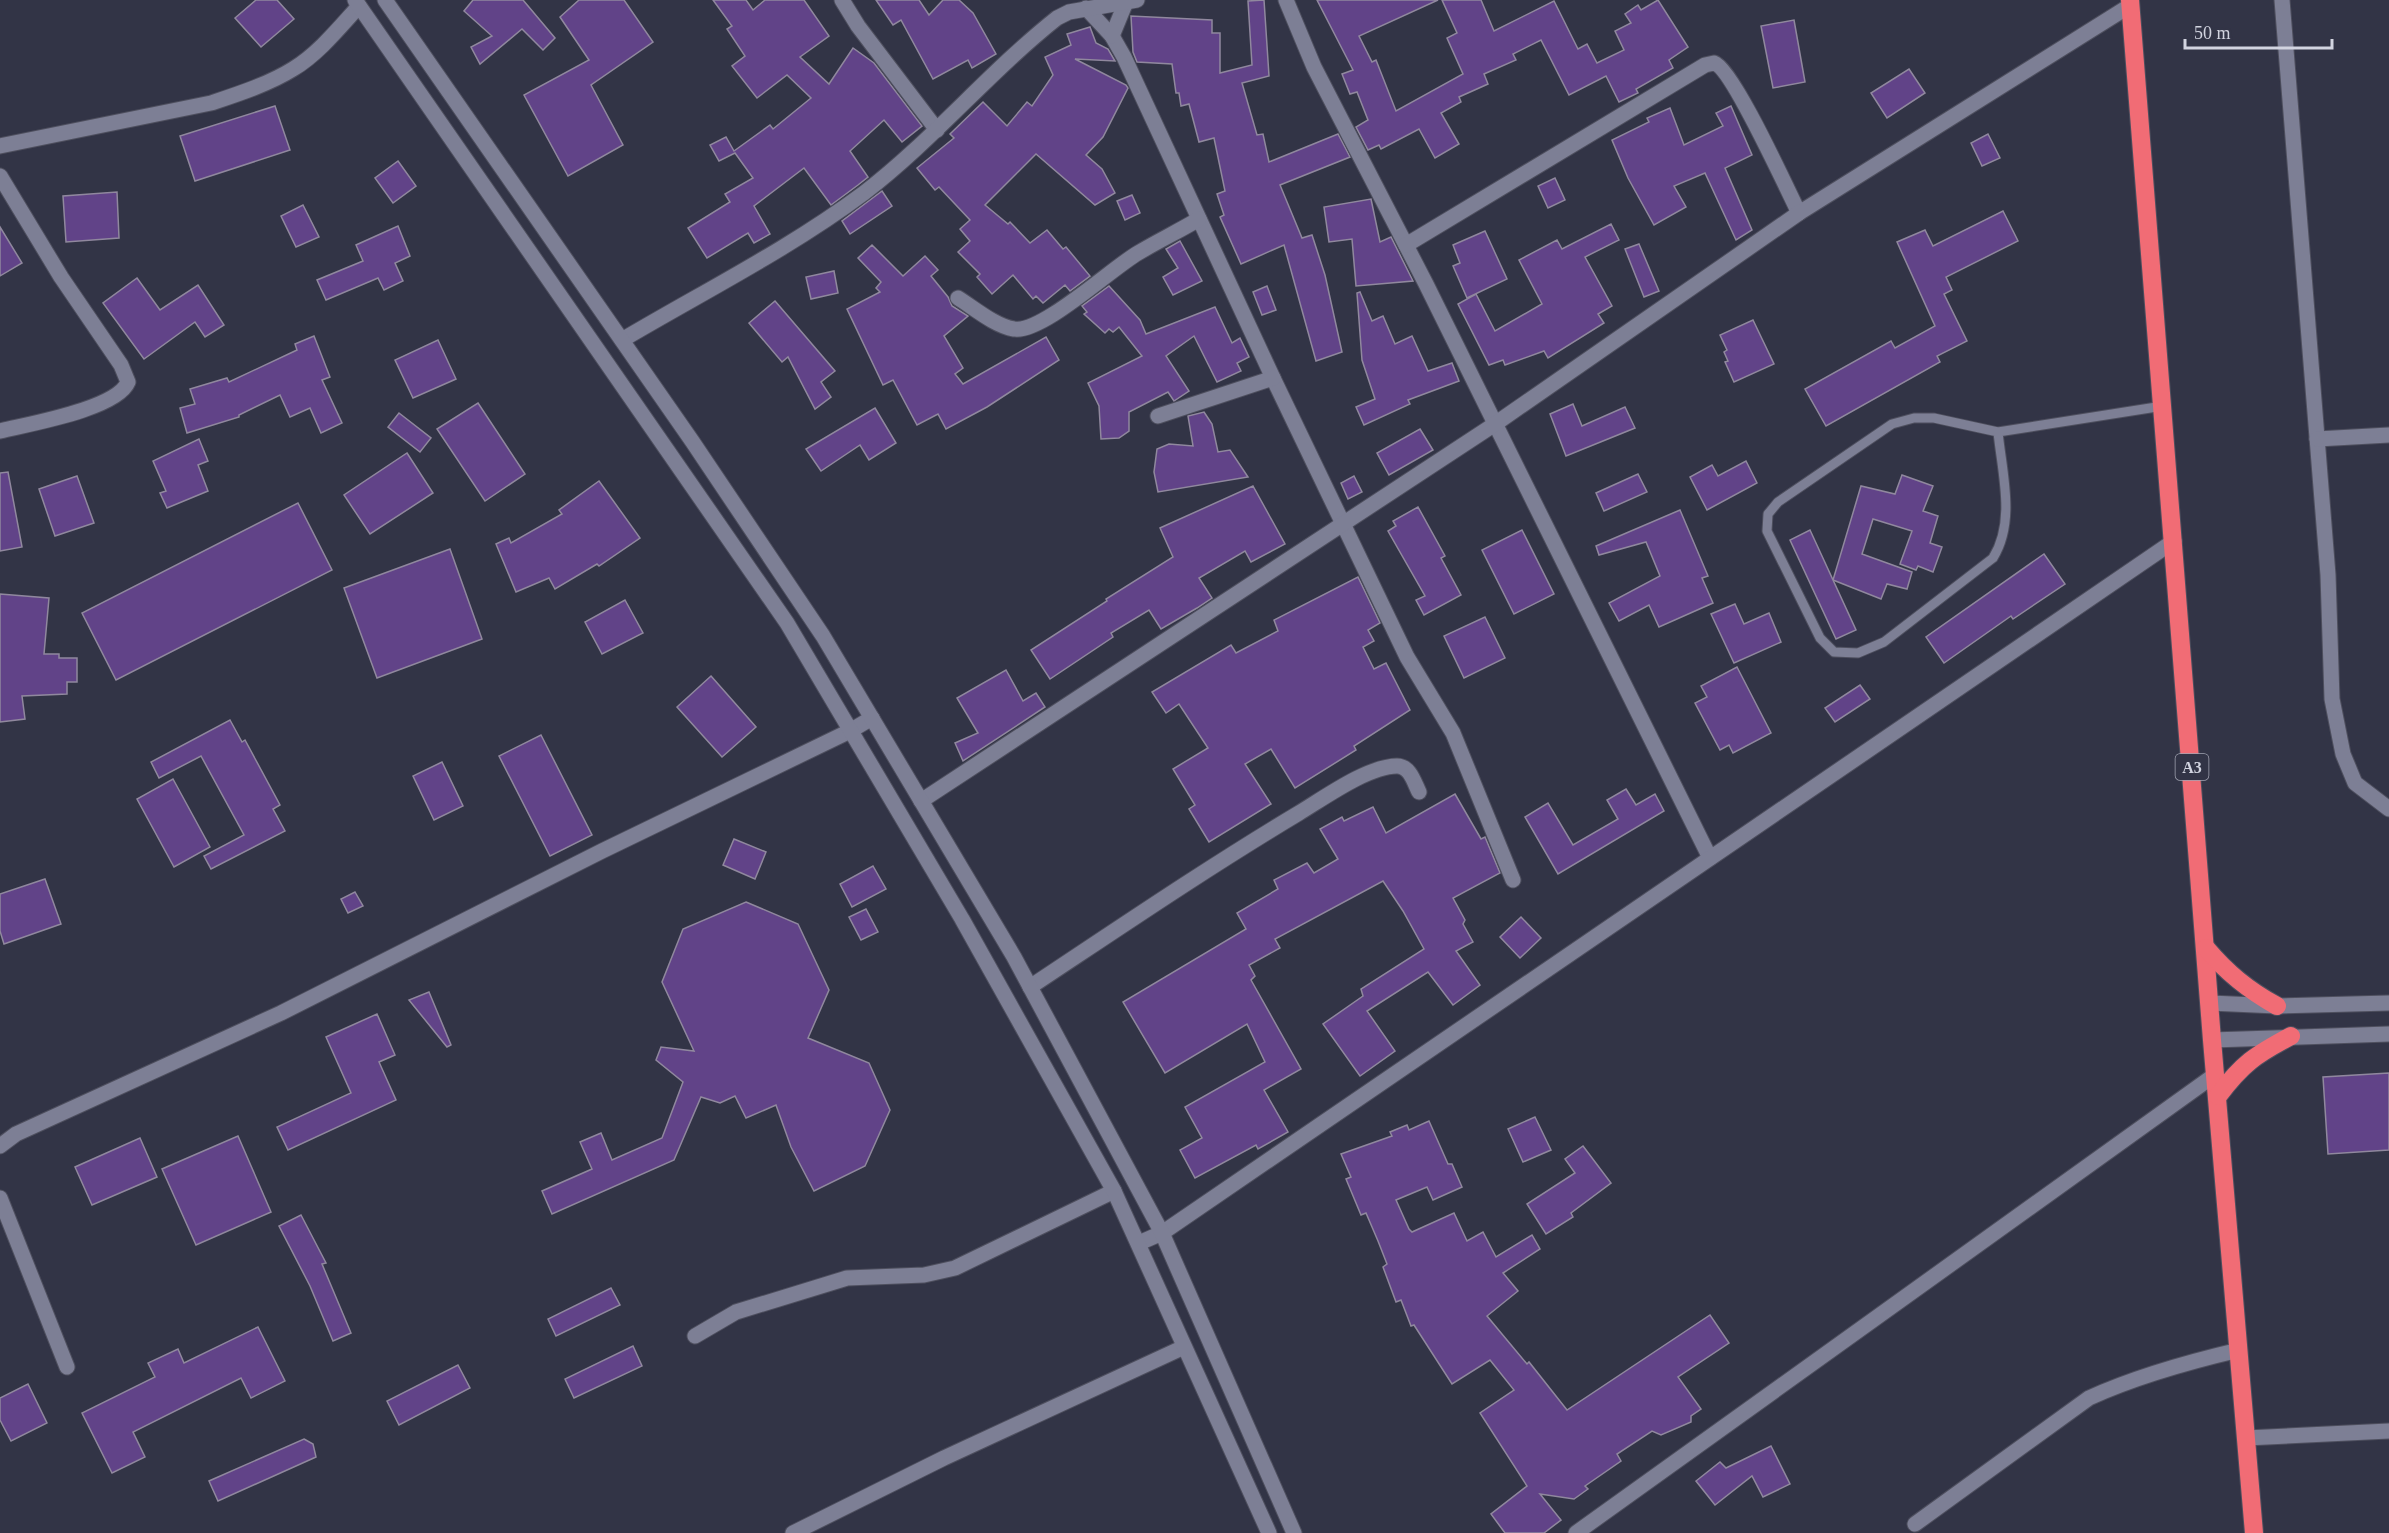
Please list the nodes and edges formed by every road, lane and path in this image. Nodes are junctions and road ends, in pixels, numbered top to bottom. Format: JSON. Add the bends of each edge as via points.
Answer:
{"nodes":[{"id":1,"x":385,"y":0,"type":"edge"},
{"id":2,"x":842,"y":0,"type":"edge"},
{"id":3,"x":1286,"y":0,"type":"edge"},
{"id":4,"x":2282,"y":0,"type":"edge"},
{"id":5,"x":1131,"y":1,"type":"edge"},
{"id":6,"x":357,"y":3,"type":"edge"},
{"id":7,"x":2130,"y":3,"type":"edge"},
{"id":8,"x":1070,"y":6,"type":"edge"},
{"id":9,"x":1086,"y":8,"type":"junction"},
{"id":10,"x":1112,"y":36,"type":"junction"},
{"id":11,"x":937,"y":130,"type":"junction"},
{"id":12,"x":0,"y":146,"type":"edge"},
{"id":13,"x":0,"y":176,"type":"edge"},
{"id":14,"x":1799,"y":213,"type":"junction"},
{"id":15,"x":1199,"y":219,"type":"junction"},
{"id":16,"x":1406,"y":244,"type":"junction"},
{"id":17,"x":958,"y":298,"type":"dead end"},
{"id":18,"x":622,"y":340,"type":"junction"},
{"id":19,"x":1273,"y":378,"type":"junction"},
{"id":20,"x":2163,"y":406,"type":"junction"},
{"id":21,"x":1158,"y":416,"type":"dead end"},
{"id":22,"x":1494,"y":424,"type":"junction"},
{"id":23,"x":0,"y":431,"type":"edge"},
{"id":24,"x":1998,"y":432,"type":"junction"},
{"id":25,"x":2389,"y":435,"type":"edge"},
{"id":26,"x":2317,"y":440,"type":"junction"},
{"id":27,"x":1343,"y":523,"type":"junction"},
{"id":28,"x":2174,"y":541,"type":"junction"},
{"id":29,"x":872,"y":718,"type":"junction"},
{"id":30,"x":850,"y":731,"type":"junction"},
{"id":31,"x":1419,"y":792,"type":"dead end"},
{"id":32,"x":921,"y":801,"type":"junction"},
{"id":33,"x":2389,"y":808,"type":"edge"},
{"id":34,"x":1710,"y":858,"type":"junction"},
{"id":35,"x":1513,"y":880,"type":"dead end"},
{"id":36,"x":2206,"y":948,"type":"junction"},
{"id":37,"x":1030,"y":987,"type":"junction"},
{"id":38,"x":2389,"y":1002,"type":"edge"},
{"id":39,"x":2210,"y":1003,"type":"junction"},
{"id":40,"x":2277,"y":1006,"type":"junction"},
{"id":41,"x":2389,"y":1034,"type":"edge"},
{"id":42,"x":2291,"y":1036,"type":"junction"},
{"id":43,"x":2212,"y":1040,"type":"junction"},
{"id":44,"x":2216,"y":1074,"type":"junction"},
{"id":45,"x":2218,"y":1096,"type":"junction"},
{"id":46,"x":0,"y":1146,"type":"edge"},
{"id":47,"x":1114,"y":1191,"type":"junction"},
{"id":48,"x":0,"y":1198,"type":"edge"},
{"id":49,"x":1162,"y":1233,"type":"junction"},
{"id":50,"x":1139,"y":1243,"type":"junction"},
{"id":51,"x":695,"y":1336,"type":"dead end"},
{"id":52,"x":1184,"y":1347,"type":"junction"},
{"id":53,"x":2239,"y":1350,"type":"junction"},
{"id":54,"x":67,"y":1367,"type":"dead end"},
{"id":55,"x":2389,"y":1431,"type":"edge"},
{"id":56,"x":2246,"y":1438,"type":"junction"},
{"id":57,"x":1915,"y":1524,"type":"dead end"},
{"id":58,"x":815,"y":1528,"type":"edge"},
{"id":59,"x":793,"y":1533,"type":"edge"},
{"id":60,"x":1269,"y":1533,"type":"edge"},
{"id":61,"x":1294,"y":1533,"type":"edge"},
{"id":62,"x":1576,"y":1533,"type":"edge"},
{"id":63,"x":2254,"y":1533,"type":"edge"}],
"edges":[{"from":1,"to":18,"type":"street"},
{"from":2,"to":11,"type":"street"},
{"from":3,"to":16,"type":"street","via":[[1314,67]]},
{"from":4,"to":26,"type":"street"},
{"from":5,"to":9,"type":"street"},
{"from":5,"to":10,"type":"street"},
{"from":6,"to":12,"type":"street","via":[[328,39],[291,70],[235,95]]},
{"from":6,"to":30,"type":"street","via":[[787,623]]},
{"from":7,"to":14,"type":"street"},
{"from":7,"to":20,"type":"highway","number":"A3"},
{"from":8,"to":9,"type":"street"},
{"from":8,"to":11,"type":"street"},
{"from":9,"to":10,"type":"street"},
{"from":10,"to":15,"type":"street"},
{"from":11,"to":18,"type":"street","via":[[864,192],[804,233]]},
{"from":13,"to":23,"type":"street","via":[[61,277],[121,365],[128,382],[125,389],[96,405]]},
{"from":14,"to":16,"type":"street","via":[[1725,70],[1714,63]]},
{"from":14,"to":22,"type":"street"},
{"from":15,"to":17,"type":"street","via":[[1139,252],[1055,314],[1026,329],[1014,330],[1000,324]]},
{"from":15,"to":19,"type":"street"},
{"from":16,"to":22,"type":"street"},
{"from":18,"to":29,"type":"street","via":[[823,636]]},
{"from":19,"to":21,"type":"street"},
{"from":19,"to":27,"type":"street"},
{"from":20,"to":24,"type":"lane"},
{"from":20,"to":28,"type":"highway","number":"A3"},
{"from":22,"to":27,"type":"street"},
{"from":22,"to":34,"type":"street"},
{"from":24,"to":24,"type":"lane","via":[[1934,418],[1892,424],[1778,502],[1768,514],[1767,531],[1820,638],[1834,652],[1858,653],[1884,642],[1993,558],[2002,542],[2006,521]]},
{"from":25,"to":26,"type":"street"},
{"from":26,"to":33,"type":"street","via":[[2328,575],[2332,699],[2343,754],[2355,783]]},
{"from":27,"to":32,"type":"street"},
{"from":27,"to":35,"type":"street","via":[[1407,657],[1453,733]]},
{"from":28,"to":34,"type":"street"},
{"from":28,"to":36,"type":"highway","number":"A3"},
{"from":29,"to":30,"type":"street"},
{"from":29,"to":32,"type":"street"},
{"from":30,"to":46,"type":"street","via":[[281,1013],[16,1134]]},
{"from":30,"to":47,"type":"street","via":[[962,919]]},
{"from":31,"to":37,"type":"street","via":[[1409,771],[1400,766],[1383,768],[1339,789],[1218,861]]},
{"from":32,"to":37,"type":"street"},
{"from":34,"to":49,"type":"street"},
{"from":36,"to":39,"type":"highway","number":"A3"},
{"from":36,"to":40,"type":"highway","via":[[2234,978]]},
{"from":37,"to":49,"type":"street"},
{"from":38,"to":40,"type":"street"},
{"from":39,"to":40,"type":"street"},
{"from":39,"to":43,"type":"highway","number":"A3"},
{"from":41,"to":42,"type":"street"},
{"from":42,"to":43,"type":"street"},
{"from":42,"to":45,"type":"highway","via":[[2254,1056]]},
{"from":43,"to":44,"type":"highway","number":"A3"},
{"from":44,"to":45,"type":"highway","number":"A3"},
{"from":44,"to":62,"type":"street"},
{"from":45,"to":53,"type":"highway","number":"A3"},
{"from":47,"to":50,"type":"street"},
{"from":47,"to":51,"type":"street","via":[[955,1268],[924,1275],[847,1278],[736,1312]]},
{"from":48,"to":54,"type":"street"},
{"from":49,"to":50,"type":"street"},
{"from":49,"to":61,"type":"street"},
{"from":50,"to":52,"type":"street"},
{"from":52,"to":58,"type":"street","via":[[944,1458]]},
{"from":52,"to":60,"type":"street"},
{"from":53,"to":56,"type":"highway","number":"A3"},
{"from":53,"to":57,"type":"street","via":[[2120,1384],[2089,1398]]},
{"from":55,"to":56,"type":"street"},
{"from":56,"to":63,"type":"highway","number":"A3"},
{"from":58,"to":59,"type":"street"}]}
